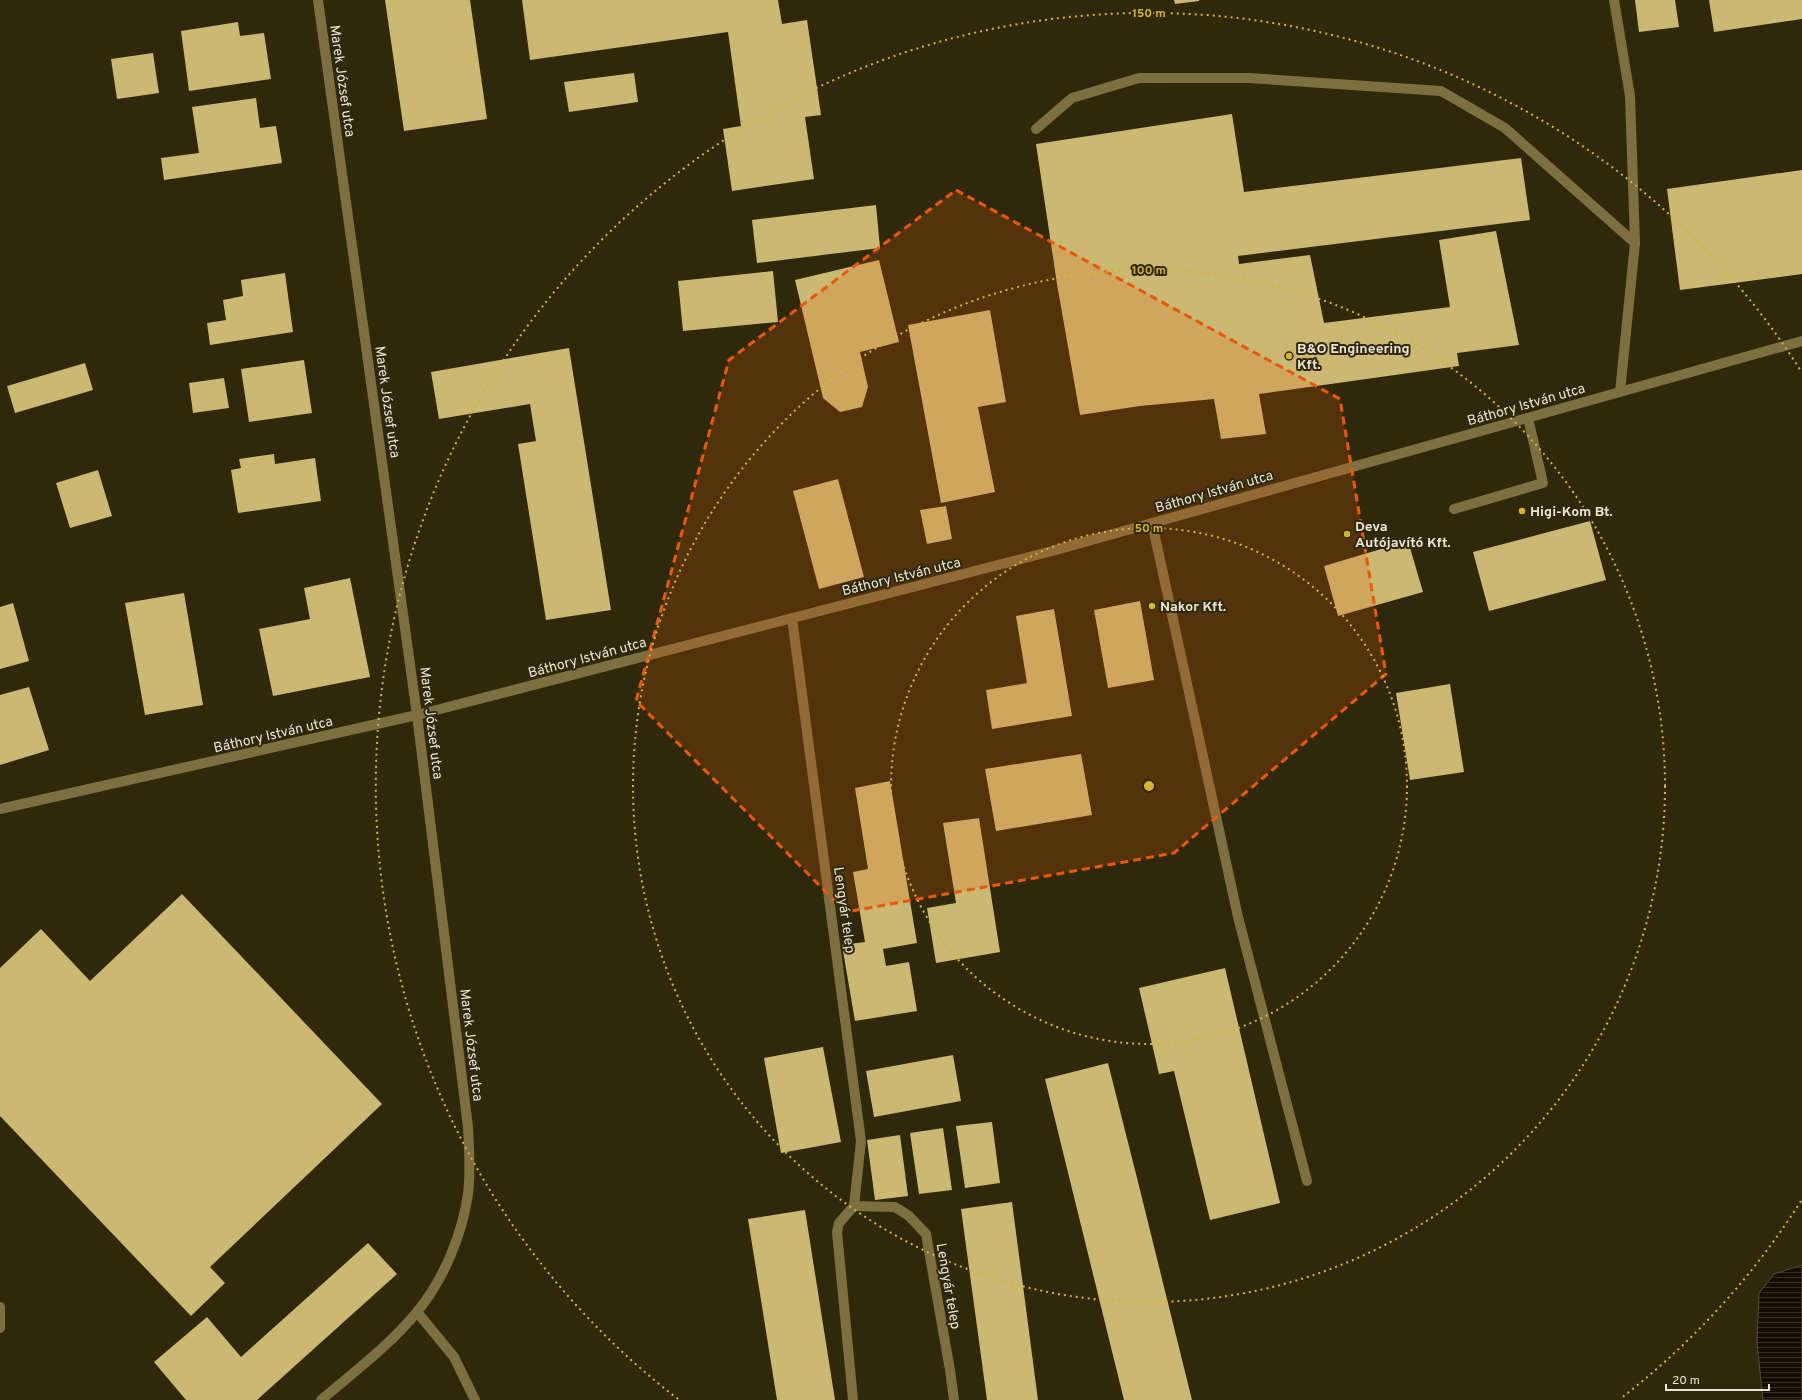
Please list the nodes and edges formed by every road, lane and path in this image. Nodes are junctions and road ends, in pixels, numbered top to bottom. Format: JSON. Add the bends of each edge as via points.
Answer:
{"nodes":[{"id":1,"x":318,"y":0,"type":"edge"},
{"id":2,"x":1614,"y":0,"type":"edge"},
{"id":3,"x":1036,"y":129,"type":"dead end"},
{"id":4,"x":1635,"y":243,"type":"junction"},
{"id":5,"x":1802,"y":341,"type":"edge"},
{"id":6,"x":1620,"y":392,"type":"junction"},
{"id":7,"x":1528,"y":418,"type":"junction"},
{"id":8,"x":1454,"y":509,"type":"dead end"},
{"id":9,"x":1152,"y":523,"type":"junction"},
{"id":10,"x":792,"y":618,"type":"junction"},
{"id":11,"x":417,"y":716,"type":"junction"},
{"id":12,"x":0,"y":809,"type":"edge"},
{"id":13,"x":1307,"y":1181,"type":"dead end"},
{"id":14,"x":854,"y":1206,"type":"junction"},
{"id":15,"x":0,"y":1306,"type":"edge"},
{"id":16,"x":417,"y":1312,"type":"junction"},
{"id":17,"x":0,"y":1328,"type":"edge"},
{"id":18,"x":322,"y":1400,"type":"edge"},
{"id":19,"x":475,"y":1400,"type":"edge"},
{"id":20,"x":854,"y":1400,"type":"edge"},
{"id":21,"x":954,"y":1400,"type":"edge"}],
"edges":[{"from":1,"to":11,"type":"street","name":"Marek József utca"},
{"from":2,"to":4,"type":"street","via":[[1630,96]]},
{"from":3,"to":4,"type":"street","via":[[1072,98],[1139,78],[1249,78],[1441,91],[1505,128]]},
{"from":4,"to":6,"type":"street"},
{"from":5,"to":6,"type":"street","name":"Báthory István utca"},
{"from":6,"to":7,"type":"street","name":"Báthory István utca"},
{"from":7,"to":8,"type":"street","via":[[1543,483]]},
{"from":7,"to":9,"type":"street","name":"Báthory István utca"},
{"from":9,"to":10,"type":"street","name":"Báthory István utca"},
{"from":9,"to":13,"type":"street","via":[[1238,917]]},
{"from":10,"to":11,"type":"street","name":"Báthory István utca"},
{"from":10,"to":14,"type":"street","name":"Lengyár telep","via":[[861,1141]]},
{"from":11,"to":12,"type":"street","name":"Báthory István utca"},
{"from":11,"to":16,"type":"street","name":"Marek József utca","via":[[468,1127],[470,1165],[464,1217],[454,1248],[441,1276]]},
{"from":14,"to":20,"type":"street","via":[[839,1223],[837,1232]]},
{"from":14,"to":21,"type":"street","name":"Lengyár telep","via":[[895,1207],[910,1216],[926,1234]]},
{"from":15,"to":17,"type":"street"},
{"from":16,"to":18,"type":"street","name":"Marek József utca","via":[[397,1334]]},
{"from":16,"to":19,"type":"street","via":[[454,1357]]}]}
